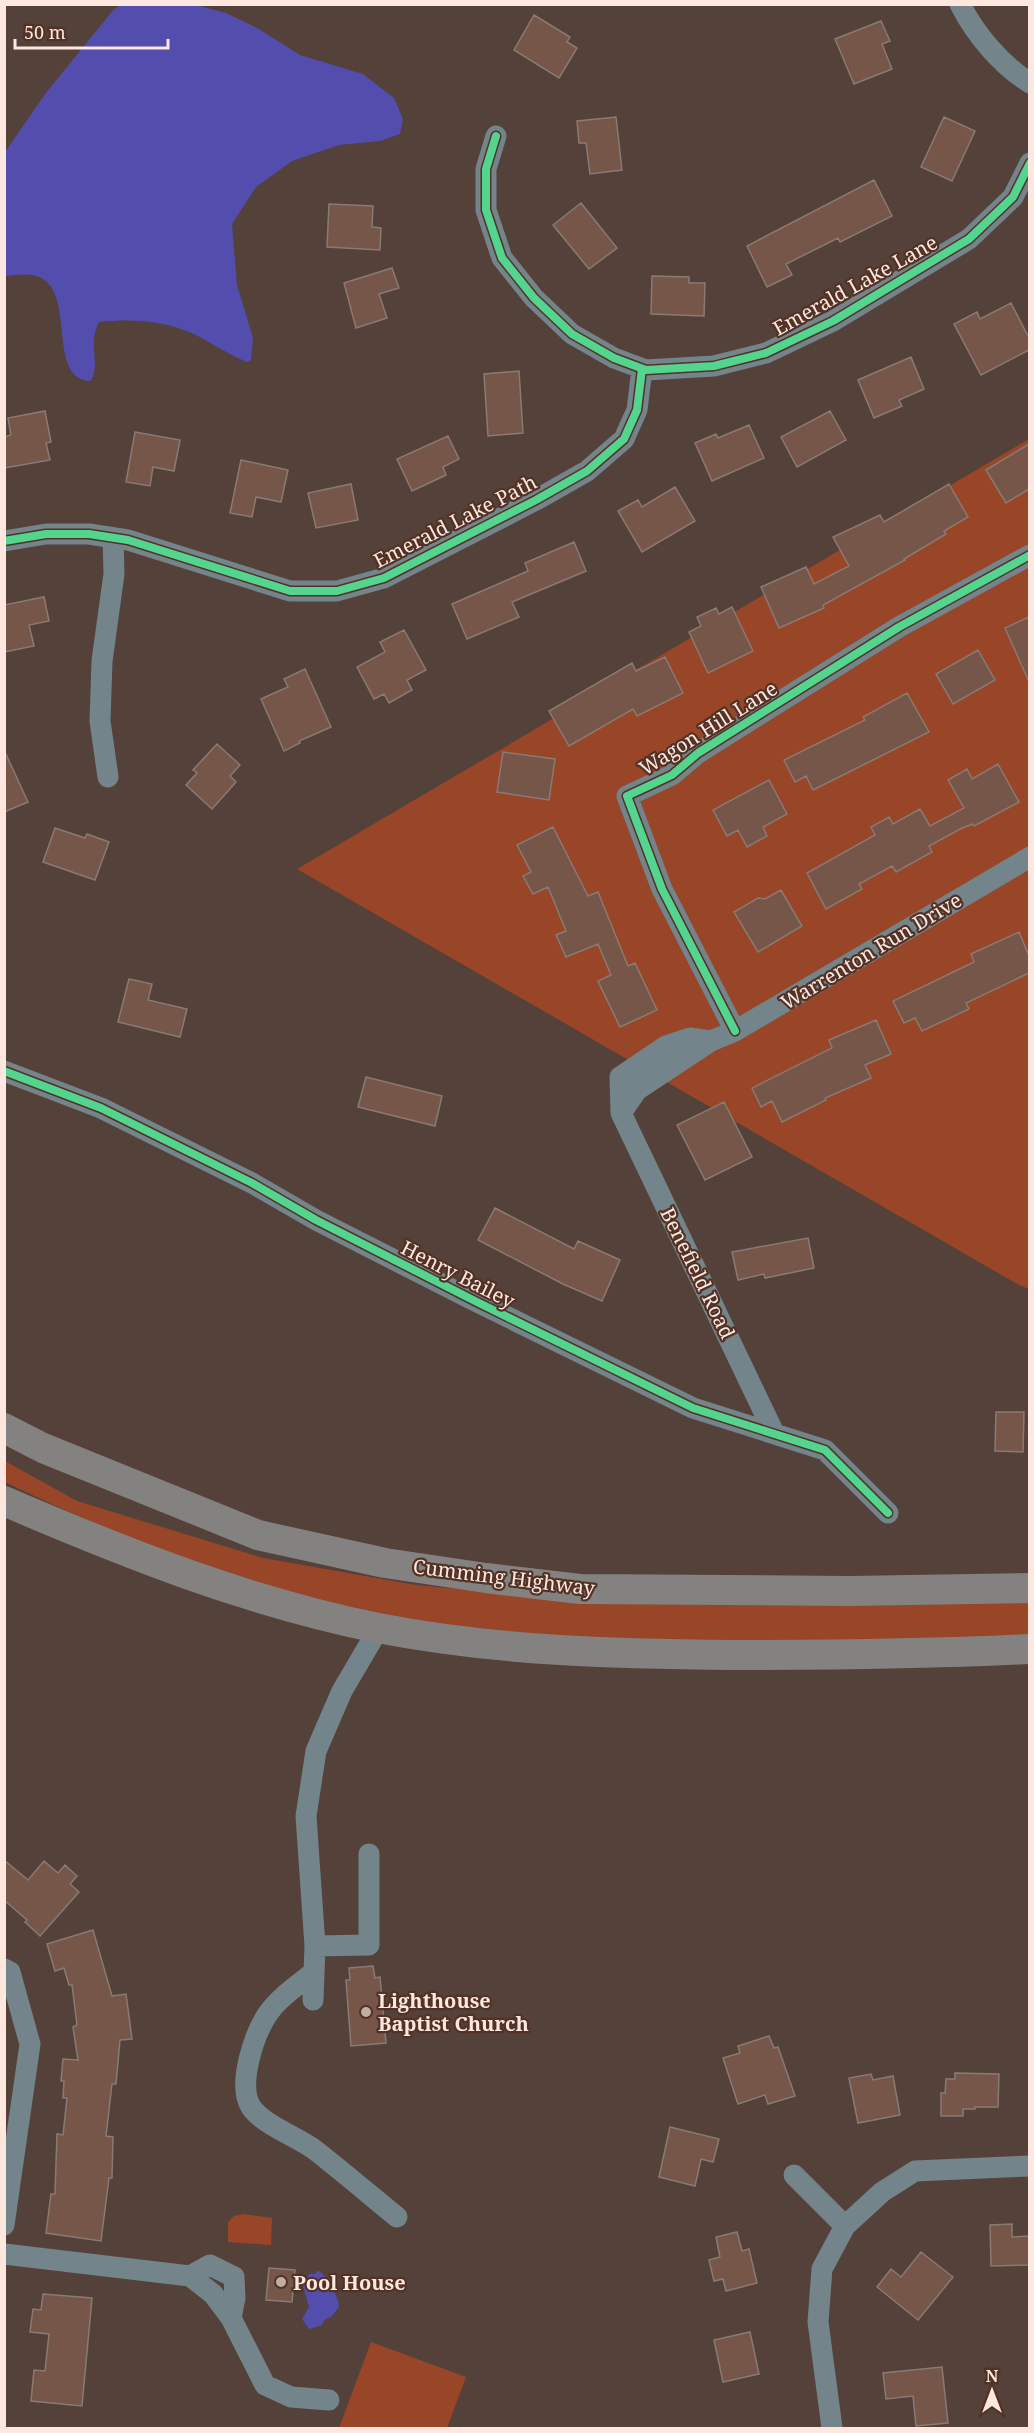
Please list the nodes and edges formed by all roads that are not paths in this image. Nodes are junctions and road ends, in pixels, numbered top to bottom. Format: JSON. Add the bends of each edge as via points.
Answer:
{"nodes":[{"id":1,"x":960,"y":4,"type":"edge"},
{"id":2,"x":1029,"y":83,"type":"edge"},
{"id":3,"x":496,"y":136,"type":"dead end"},
{"id":4,"x":1029,"y":163,"type":"edge"},
{"id":5,"x":642,"y":369,"type":"junction"},
{"id":6,"x":114,"y":538,"type":"junction"},
{"id":7,"x":4,"y":541,"type":"edge"},
{"id":8,"x":1029,"y":555,"type":"edge"},
{"id":9,"x":108,"y":777,"type":"dead end"},
{"id":10,"x":1029,"y":857,"type":"edge"},
{"id":11,"x":735,"y":1031,"type":"junction"},
{"id":12,"x":711,"y":1041,"type":"junction"},
{"id":13,"x":666,"y":1046,"type":"junction"},
{"id":14,"x":674,"y":1066,"type":"junction"},
{"id":15,"x":4,"y":1071,"type":"edge"},
{"id":16,"x":621,"y":1113,"type":"junction"},
{"id":17,"x":4,"y":1428,"type":"edge"},
{"id":18,"x":774,"y":1433,"type":"junction"},
{"id":19,"x":4,"y":1501,"type":"edge"},
{"id":20,"x":888,"y":1513,"type":"dead end"},
{"id":21,"x":1029,"y":1588,"type":"edge"},
{"id":22,"x":379,"y":1628,"type":"junction"},
{"id":23,"x":1029,"y":1649,"type":"edge"},
{"id":24,"x":369,"y":1854,"type":"dead end"},
{"id":25,"x":315,"y":1946,"type":"junction"},
{"id":26,"x":4,"y":1969,"type":"edge"},
{"id":27,"x":314,"y":1972,"type":"junction"},
{"id":28,"x":313,"y":2000,"type":"dead end"},
{"id":29,"x":1029,"y":2166,"type":"edge"},
{"id":30,"x":794,"y":2175,"type":"dead end"},
{"id":31,"x":397,"y":2217,"type":"dead end"},
{"id":32,"x":4,"y":2225,"type":"edge"},
{"id":33,"x":845,"y":2226,"type":"junction"},
{"id":34,"x":4,"y":2254,"type":"edge"},
{"id":35,"x":328,"y":2400,"type":"dead end"},
{"id":36,"x":832,"y":2428,"type":"edge"}],
"edges":[{"from":1,"to":2,"type":"street","via":[[968,20],[1011,71]]},
{"from":3,"to":5,"type":"street","name":"Emerald Lake Lane","via":[[486,169],[486,210],[502,258],[534,298],[572,334]]},
{"from":4,"to":5,"type":"street","name":"Emerald Lake Lane","via":[[1013,197],[969,239],[833,321],[766,354],[714,366]]},
{"from":5,"to":6,"type":"street","name":"Emerald Lake Path","via":[[637,410],[624,439],[587,471],[384,578],[337,591],[290,591]]},
{"from":6,"to":7,"type":"street","name":"Emerald Lake Path","via":[[46,534]]},
{"from":6,"to":9,"type":"street","via":[[100,721]]},
{"from":8,"to":11,"type":"street","name":"Wagon Hill Lane","via":[[899,627],[698,753],[672,775],[627,796],[662,889]]},
{"from":10,"to":11,"type":"street","name":"Warrenton Run Drive"},
{"from":11,"to":12,"type":"street","name":"Warrenton Run Drive"},
{"from":12,"to":13,"type":"street","name":"Warrenton Run Drive","via":[[690,1038]]},
{"from":12,"to":14,"type":"street","name":"Warrenton Run Drive"},
{"from":13,"to":14,"type":"street"},
{"from":13,"to":16,"type":"street","name":"Warrenton Run Drive","via":[[620,1077]]},
{"from":14,"to":16,"type":"street","name":"Warrenton Run Drive","via":[[637,1090]]},
{"from":15,"to":18,"type":"street","name":"Henry Bailey","via":[[101,1108],[475,1301],[693,1408]]},
{"from":16,"to":18,"type":"street","name":"Benefield Road"},
{"from":17,"to":21,"type":"highway","name":"Cumming Highway","via":[[43,1448],[258,1535],[385,1563],[580,1589]]},
{"from":18,"to":20,"type":"street","name":"Henry Bailey","via":[[825,1450]]},
{"from":19,"to":22,"type":"highway","via":[[108,1546],[205,1581],[292,1608]]},
{"from":22,"to":23,"type":"highway","via":[[511,1647],[614,1654],[796,1655]]},
{"from":22,"to":25,"type":"street","via":[[342,1691],[315,1751],[306,1816]]},
{"from":24,"to":25,"type":"street","via":[[369,1945]]},
{"from":25,"to":27,"type":"street"},
{"from":26,"to":32,"type":"street","via":[[10,1972],[30,2044]]},
{"from":27,"to":28,"type":"street"},
{"from":27,"to":31,"type":"street","via":[[267,2014],[254,2040],[248,2066],[250,2104],[257,2114],[314,2149]]},
{"from":29,"to":33,"type":"street","via":[[915,2171],[882,2192]]},
{"from":30,"to":33,"type":"street"},
{"from":33,"to":36,"type":"street","via":[[822,2270],[818,2322]]},
{"from":34,"to":35,"type":"street","via":[[189,2276],[213,2294],[231,2318],[265,2385],[291,2397]]}]}
